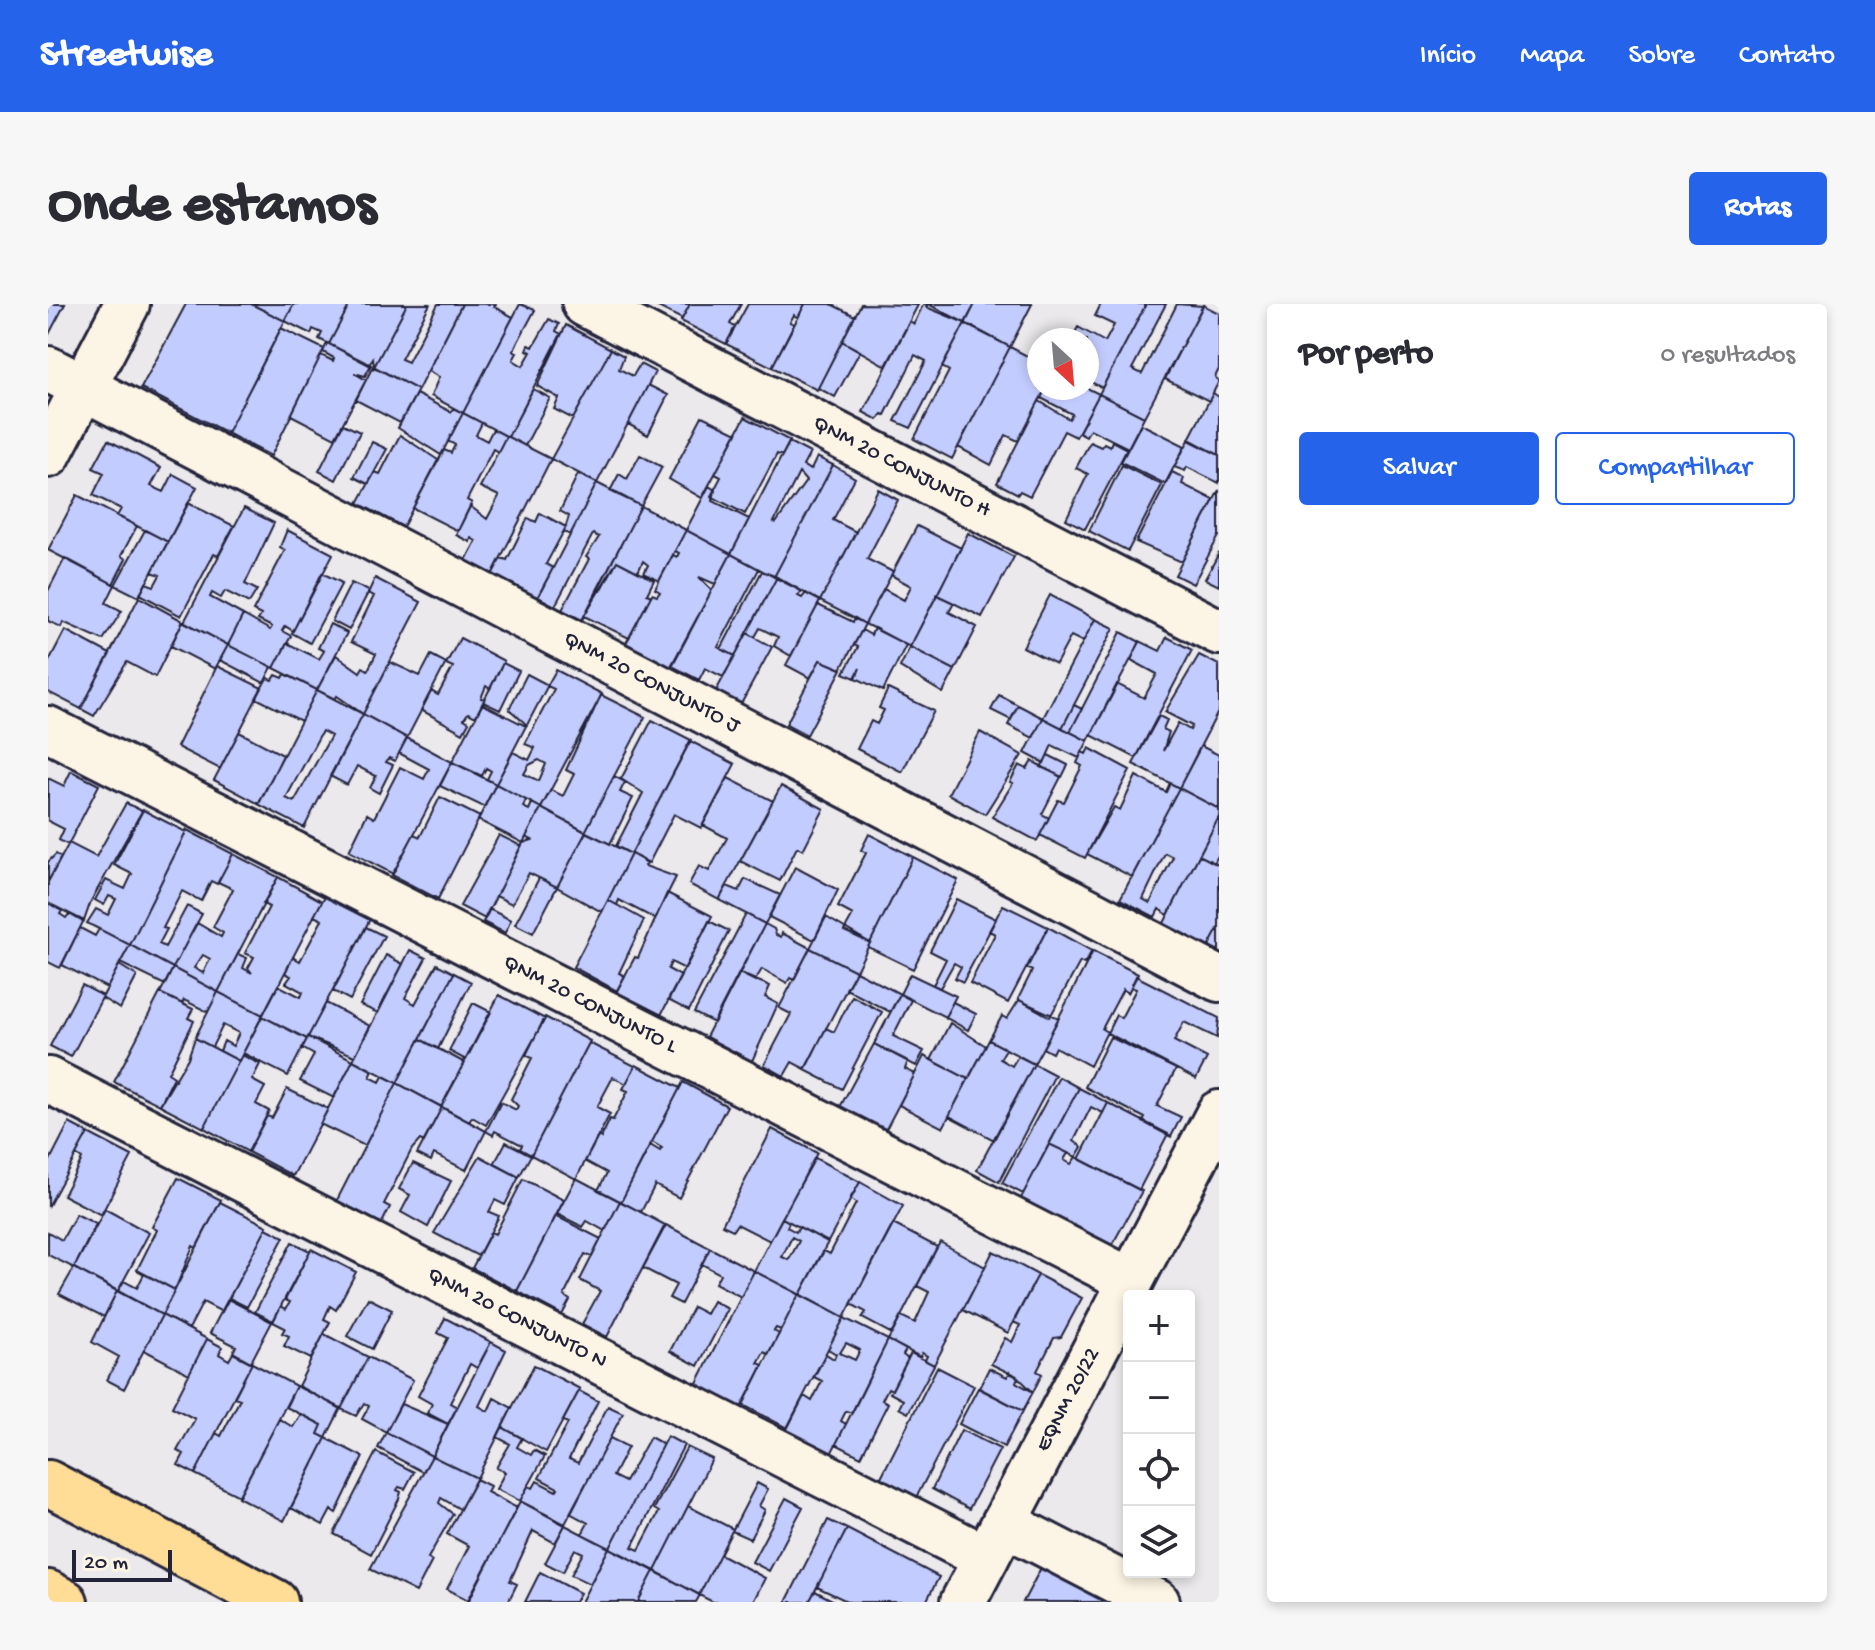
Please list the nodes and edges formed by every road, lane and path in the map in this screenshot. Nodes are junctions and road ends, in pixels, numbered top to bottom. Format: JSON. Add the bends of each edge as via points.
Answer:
{"nodes":[{"id":1,"x":127,"y":304,"type":"edge"},
{"id":2,"x":585,"y":304,"type":"edge"},
{"id":3,"x":66,"y":378,"type":"edge"},
{"id":4,"x":48,"y":455,"type":"edge"},
{"id":5,"x":1219,"y":632,"type":"edge"},
{"id":6,"x":48,"y":729,"type":"edge"},
{"id":7,"x":1219,"y":979,"type":"edge"},
{"id":8,"x":48,"y":1080,"type":"edge"},
{"id":9,"x":1219,"y":1113,"type":"edge"},
{"id":10,"x":1131,"y":1281,"type":"junction"},
{"id":11,"x":48,"y":1483,"type":"edge"},
{"id":12,"x":995,"y":1540,"type":"junction"},
{"id":13,"x":48,"y":1593,"type":"edge"},
{"id":14,"x":65,"y":1602,"type":"edge"},
{"id":15,"x":275,"y":1602,"type":"edge"},
{"id":16,"x":963,"y":1602,"type":"edge"},
{"id":17,"x":1157,"y":1602,"type":"edge"}],
"edges":[{"from":1,"to":3,"type":"street"},
{"from":2,"to":5,"type":"street","name":"QNM 20 CONJUNTO H"},
{"from":3,"to":4,"type":"street"},
{"from":3,"to":7,"type":"street","name":"QNM 20 CONJUNTO J"},
{"from":6,"to":10,"type":"street","name":"QNM 20 CONJUNTO L"},
{"from":8,"to":12,"type":"street","name":"QNM 20 CONJUNTO N"},
{"from":9,"to":10,"type":"street","name":"EQNM 20/22"},
{"from":10,"to":12,"type":"street","name":"EQNM 20/22"},
{"from":11,"to":15,"type":"main road"},
{"from":12,"to":16,"type":"street","name":"EQNM 20/22"},
{"from":12,"to":17,"type":"street","name":"QNM 20 CONJUNTO N"},
{"from":13,"to":14,"type":"main road"}]}
